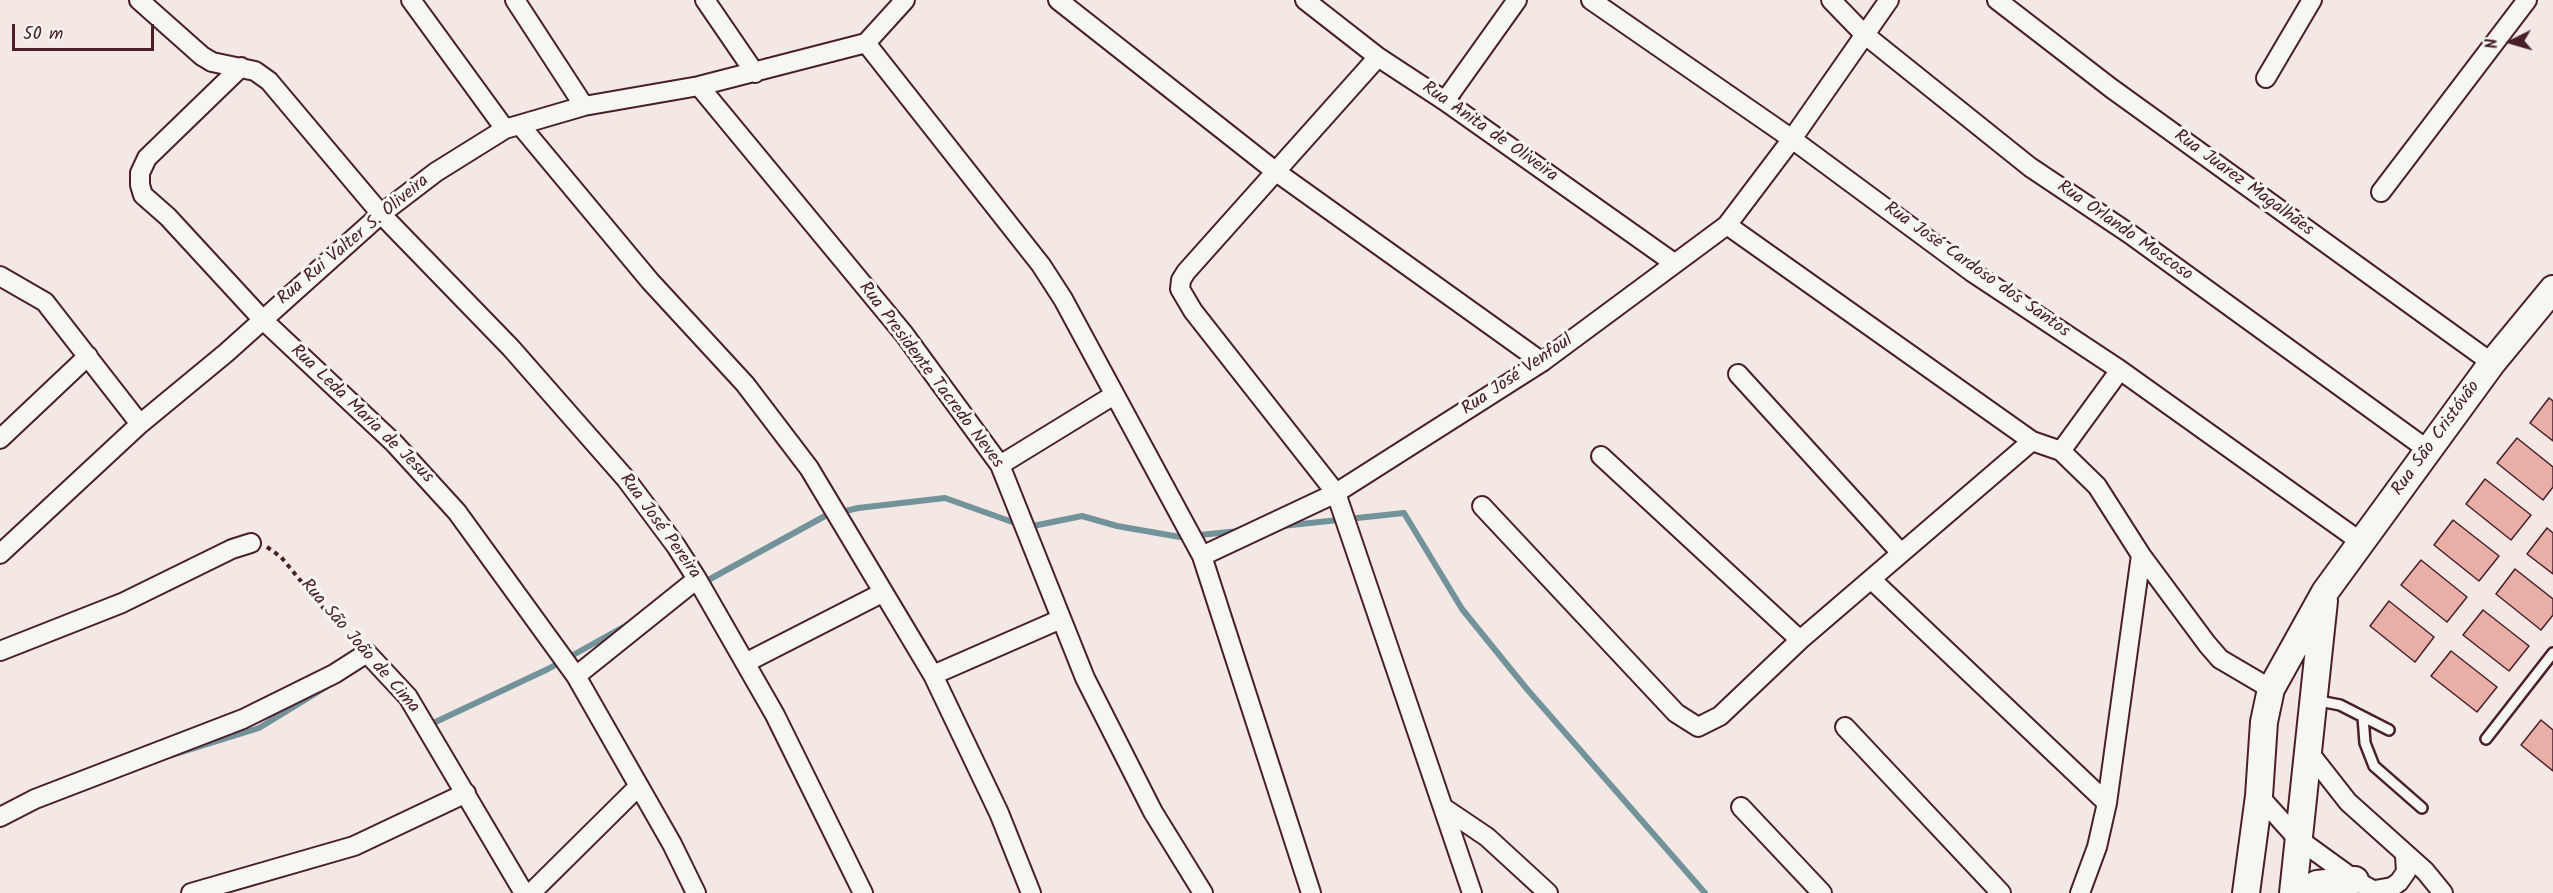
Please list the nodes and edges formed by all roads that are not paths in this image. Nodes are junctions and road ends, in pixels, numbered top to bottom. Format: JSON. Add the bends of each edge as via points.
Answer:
{"nodes":[{"id":1,"x":139,"y":0,"type":"edge"},
{"id":2,"x":411,"y":0,"type":"edge"},
{"id":3,"x":515,"y":0,"type":"edge"},
{"id":4,"x":705,"y":0,"type":"edge"},
{"id":5,"x":1058,"y":0,"type":"edge"},
{"id":6,"x":1305,"y":0,"type":"edge"},
{"id":7,"x":1517,"y":0,"type":"edge"},
{"id":8,"x":1591,"y":0,"type":"edge"},
{"id":9,"x":1831,"y":0,"type":"edge"},
{"id":10,"x":1889,"y":0,"type":"edge"},
{"id":11,"x":1997,"y":0,"type":"edge"},
{"id":12,"x":2312,"y":0,"type":"edge"},
{"id":13,"x":2527,"y":0,"type":"edge"},
{"id":14,"x":902,"y":1,"type":"edge"},
{"id":15,"x":1864,"y":33,"type":"junction"},
{"id":16,"x":866,"y":44,"type":"junction"},
{"id":17,"x":1378,"y":57,"type":"junction"},
{"id":18,"x":241,"y":67,"type":"junction"},
{"id":19,"x":755,"y":73,"type":"junction"},
{"id":20,"x":2266,"y":78,"type":"dead end"},
{"id":21,"x":699,"y":86,"type":"junction"},
{"id":22,"x":1445,"y":101,"type":"junction"},
{"id":23,"x":584,"y":106,"type":"junction"},
{"id":24,"x":513,"y":127,"type":"junction"},
{"id":25,"x":1792,"y":140,"type":"junction"},
{"id":26,"x":1275,"y":171,"type":"junction"},
{"id":27,"x":2381,"y":192,"type":"dead end"},
{"id":28,"x":381,"y":214,"type":"junction"},
{"id":29,"x":1727,"y":225,"type":"junction"},
{"id":30,"x":1674,"y":263,"type":"junction"},
{"id":31,"x":0,"y":276,"type":"edge"},
{"id":32,"x":2552,"y":293,"type":"edge"},
{"id":33,"x":262,"y":319,"type":"junction"},
{"id":34,"x":88,"y":356,"type":"junction"},
{"id":35,"x":1542,"y":362,"type":"junction"},
{"id":36,"x":2492,"y":363,"type":"junction"},
{"id":37,"x":2120,"y":370,"type":"junction"},
{"id":38,"x":1738,"y":374,"type":"dead end"},
{"id":39,"x":1114,"y":394,"type":"junction"},
{"id":40,"x":140,"y":424,"type":"junction"},
{"id":41,"x":0,"y":439,"type":"edge"},
{"id":42,"x":2032,"y":441,"type":"junction"},
{"id":43,"x":2428,"y":450,"type":"junction"},
{"id":44,"x":2061,"y":451,"type":"junction"},
{"id":45,"x":1601,"y":456,"type":"dead end"},
{"id":46,"x":1000,"y":465,"type":"junction"},
{"id":47,"x":1336,"y":493,"type":"junction"},
{"id":48,"x":1482,"y":506,"type":"dead end"},
{"id":49,"x":2361,"y":542,"type":"junction"},
{"id":50,"x":251,"y":543,"type":"road end"},
{"id":51,"x":1901,"y":553,"type":"junction"},
{"id":52,"x":0,"y":554,"type":"edge"},
{"id":53,"x":2141,"y":555,"type":"junction"},
{"id":54,"x":1202,"y":556,"type":"junction"},
{"id":55,"x":697,"y":579,"type":"junction"},
{"id":56,"x":1872,"y":580,"type":"junction"},
{"id":57,"x":2325,"y":592,"type":"junction"},
{"id":58,"x":882,"y":593,"type":"junction"},
{"id":59,"x":1061,"y":619,"type":"junction"},
{"id":60,"x":1800,"y":640,"type":"junction"},
{"id":61,"x":0,"y":651,"type":"edge"},
{"id":62,"x":2553,"y":653,"type":"edge"},
{"id":63,"x":745,"y":663,"type":"junction"},
{"id":64,"x":933,"y":675,"type":"junction"},
{"id":65,"x":576,"y":676,"type":"junction"},
{"id":66,"x":2271,"y":689,"type":"junction"},
{"id":67,"x":2314,"y":698,"type":"junction"},
{"id":68,"x":2363,"y":717,"type":"junction"},
{"id":69,"x":1845,"y":727,"type":"dead end"},
{"id":70,"x":2389,"y":730,"type":"dead end"},
{"id":71,"x":2486,"y":739,"type":"dead end"},
{"id":72,"x":2308,"y":751,"type":"junction"},
{"id":73,"x":639,"y":786,"type":"junction"},
{"id":74,"x":466,"y":793,"type":"junction"},
{"id":75,"x":2259,"y":796,"type":"junction"},
{"id":76,"x":2107,"y":803,"type":"junction"},
{"id":77,"x":1741,"y":807,"type":"dead end"},
{"id":78,"x":1444,"y":808,"type":"junction"},
{"id":79,"x":2422,"y":808,"type":"dead end"},
{"id":80,"x":0,"y":818,"type":"edge"},
{"id":81,"x":2297,"y":838,"type":"junction"},
{"id":82,"x":2405,"y":856,"type":"junction"},
{"id":83,"x":2369,"y":888,"type":"edge"},
{"id":84,"x":191,"y":893,"type":"edge"},
{"id":85,"x":524,"y":893,"type":"edge"},
{"id":86,"x":531,"y":893,"type":"edge"},
{"id":87,"x":696,"y":893,"type":"edge"},
{"id":88,"x":863,"y":893,"type":"edge"},
{"id":89,"x":1031,"y":893,"type":"edge"},
{"id":90,"x":1203,"y":893,"type":"edge"},
{"id":91,"x":1311,"y":893,"type":"edge"},
{"id":92,"x":1472,"y":893,"type":"edge"},
{"id":93,"x":1548,"y":893,"type":"edge"},
{"id":94,"x":1822,"y":893,"type":"edge"},
{"id":95,"x":2001,"y":893,"type":"edge"},
{"id":96,"x":2080,"y":893,"type":"edge"},
{"id":97,"x":2246,"y":893,"type":"edge"},
{"id":98,"x":2293,"y":893,"type":"edge"},
{"id":99,"x":2302,"y":893,"type":"edge"},
{"id":100,"x":2443,"y":893,"type":"edge"}],
"edges":[{"from":1,"to":18,"type":"street","name":"Rua José Pereira","via":[[202,56],[212,62]]},
{"from":2,"to":24,"type":"street"},
{"from":3,"to":23,"type":"street"},
{"from":4,"to":19,"type":"street"},
{"from":5,"to":26,"type":"street"},
{"from":6,"to":17,"type":"street","name":"Rua Anita de Oliveira"},
{"from":7,"to":22,"type":"street"},
{"from":8,"to":25,"type":"street","name":"Rua José Cardoso dos Santos"},
{"from":9,"to":15,"type":"street","name":"Rua Orlando Moscoso"},
{"from":10,"to":15,"type":"street","name":"Rua José Venfoul"},
{"from":11,"to":36,"type":"street","name":"Rua Juarez Magalhães","via":[[2111,88]]},
{"from":12,"to":20,"type":"street"},
{"from":13,"to":27,"type":"street"},
{"from":14,"to":16,"type":"street"},
{"from":15,"to":25,"type":"street","name":"Rua José Venfoul"},
{"from":15,"to":43,"type":"street","name":"Rua Orlando Moscoso","via":[[2030,167],[2130,234]]},
{"from":16,"to":19,"type":"street","name":"Rua Rui Valter S. Oliveira"},
{"from":16,"to":39,"type":"street","via":[[1041,265]]},
{"from":17,"to":22,"type":"street","name":"Rua Anita de Oliveira"},
{"from":17,"to":26,"type":"street"},
{"from":18,"to":28,"type":"street","name":"Rua José Pereira","via":[[255,70],[269,81]]},
{"from":18,"to":33,"type":"street","name":"Rua Leda Maria de Jesus","via":[[147,158],[140,173],[140,185],[143,195]]},
{"from":19,"to":21,"type":"street","name":"Rua Rui Valter S. Oliveira"},
{"from":21,"to":23,"type":"street","name":"Rua Rui Valter S. Oliveira"},
{"from":21,"to":46,"type":"street","name":"Rua Presidente Tacredo Neves","via":[[904,334]]},
{"from":22,"to":30,"type":"street","name":"Rua Anita de Oliveira"},
{"from":23,"to":24,"type":"street","name":"Rua Rui Valter S. Oliveira"},
{"from":24,"to":28,"type":"street","name":"Rua Rui Valter S. Oliveira","via":[[436,172]]},
{"from":24,"to":58,"type":"street","via":[[745,384],[809,468]]},
{"from":25,"to":29,"type":"street","name":"Rua José Venfoul"},
{"from":25,"to":37,"type":"street","name":"Rua José Cardoso dos Santos","via":[[1972,272]]},
{"from":26,"to":35,"type":"street"},
{"from":26,"to":47,"type":"street","via":[[1186,272],[1180,289],[1193,311]]},
{"from":28,"to":33,"type":"street","name":"Rua Rui Valter S. Oliveira"},
{"from":28,"to":55,"type":"street","name":"Rua José Pereira","via":[[511,348],[591,439],[676,546]]},
{"from":29,"to":30,"type":"street","name":"Rua José Venfoul"},
{"from":29,"to":42,"type":"street"},
{"from":30,"to":35,"type":"street","name":"Rua José Venfoul"},
{"from":31,"to":34,"type":"street","via":[[45,302]]},
{"from":32,"to":36,"type":"main road","name":"Rua São Cristóvão"},
{"from":33,"to":40,"type":"street","name":"Rua Rui Valter S. Oliveira"},
{"from":33,"to":65,"type":"street","name":"Rua Leda Maria de Jesus","via":[[422,471],[457,512]]},
{"from":34,"to":40,"type":"street"},
{"from":34,"to":41,"type":"street"},
{"from":35,"to":47,"type":"street","name":"Rua José Venfoul"},
{"from":36,"to":43,"type":"main road","name":"Rua São Cristóvão"},
{"from":37,"to":44,"type":"street"},
{"from":37,"to":49,"type":"street","name":"Rua José Cardoso dos Santos"},
{"from":38,"to":51,"type":"street"},
{"from":39,"to":46,"type":"street"},
{"from":39,"to":54,"type":"street"},
{"from":40,"to":52,"type":"street","name":"Rua Rui Valter S. Oliveira"},
{"from":42,"to":44,"type":"street"},
{"from":42,"to":51,"type":"street"},
{"from":43,"to":49,"type":"main road","name":"Rua São Cristóvão"},
{"from":44,"to":53,"type":"street","via":[[2097,486]]},
{"from":45,"to":60,"type":"street"},
{"from":46,"to":59,"type":"street","name":"Rua Presidente Tacredo Neves"},
{"from":47,"to":54,"type":"street","name":"Rua José Venfoul"},
{"from":47,"to":78,"type":"street"},
{"from":48,"to":60,"type":"street","via":[[1676,713],[1698,727],[1720,716]]},
{"from":49,"to":57,"type":"main road","name":"Rua São Cristóvão"},
{"from":50,"to":61,"type":"street","via":[[122,603]]},
{"from":51,"to":56,"type":"street"},
{"from":53,"to":66,"type":"street","via":[[2220,659]]},
{"from":53,"to":76,"type":"street"},
{"from":54,"to":91,"type":"street"},
{"from":55,"to":63,"type":"street","name":"Rua José Pereira"},
{"from":55,"to":65,"type":"street"},
{"from":56,"to":60,"type":"street"},
{"from":56,"to":76,"type":"street"},
{"from":57,"to":66,"type":"main road","name":"Rua São Cristóvão"},
{"from":57,"to":67,"type":"main road","name":"Rua São Cristóvão"},
{"from":58,"to":63,"type":"street"},
{"from":58,"to":64,"type":"street"},
{"from":59,"to":64,"type":"street"},
{"from":59,"to":90,"type":"street","name":"Rua Presidente Tacredo Neves","via":[[1123,757]]},
{"from":62,"to":71,"type":"lane"},
{"from":63,"to":88,"type":"street","name":"Rua José Pereira"},
{"from":64,"to":89,"type":"street","via":[[999,813]]},
{"from":65,"to":73,"type":"street","name":"Rua Leda Maria de Jesus"},
{"from":66,"to":67,"type":"main road","via":[[2292,678],[2306,685]]},
{"from":66,"to":75,"type":"main road","name":"Rua São Cristóvão","via":[[2264,722]]},
{"from":67,"to":68,"type":"lane"},
{"from":67,"to":72,"type":"main road","name":"Rua São Cristóvão"},
{"from":68,"to":70,"type":"lane"},
{"from":68,"to":79,"type":"lane","via":[[2365,743],[2374,766]]},
{"from":69,"to":95,"type":"street"},
{"from":72,"to":81,"type":"main road","name":"Rua São Cristóvão"},
{"from":72,"to":82,"type":"street","via":[[2348,802]]},
{"from":73,"to":86,"type":"street"},
{"from":73,"to":87,"type":"street","name":"Rua Leda Maria de Jesus"},
{"from":74,"to":80,"type":"street","name":"Rua São João de Cima","via":[[408,697],[367,653],[334,674],[243,719],[35,799]]},
{"from":74,"to":84,"type":"street","via":[[354,846]]},
{"from":74,"to":85,"type":"street","name":"Rua São João de Cima"},
{"from":75,"to":81,"type":"street"},
{"from":75,"to":97,"type":"main road","name":"Rua São Cristóvão"},
{"from":76,"to":96,"type":"street","via":[[2097,847]]},
{"from":77,"to":94,"type":"street"},
{"from":78,"to":92,"type":"street"},
{"from":78,"to":93,"type":"street","via":[[1487,837]]},
{"from":81,"to":83,"type":"street"},
{"from":81,"to":98,"type":"main road","name":"Rua São Cristóvão"},
{"from":82,"to":83,"type":"street","via":[[2406,872],[2399,882],[2392,887]]},
{"from":82,"to":100,"type":"street","via":[[2425,871]]},
{"from":83,"to":99,"type":"main road","via":[[2317,884]]}]}
